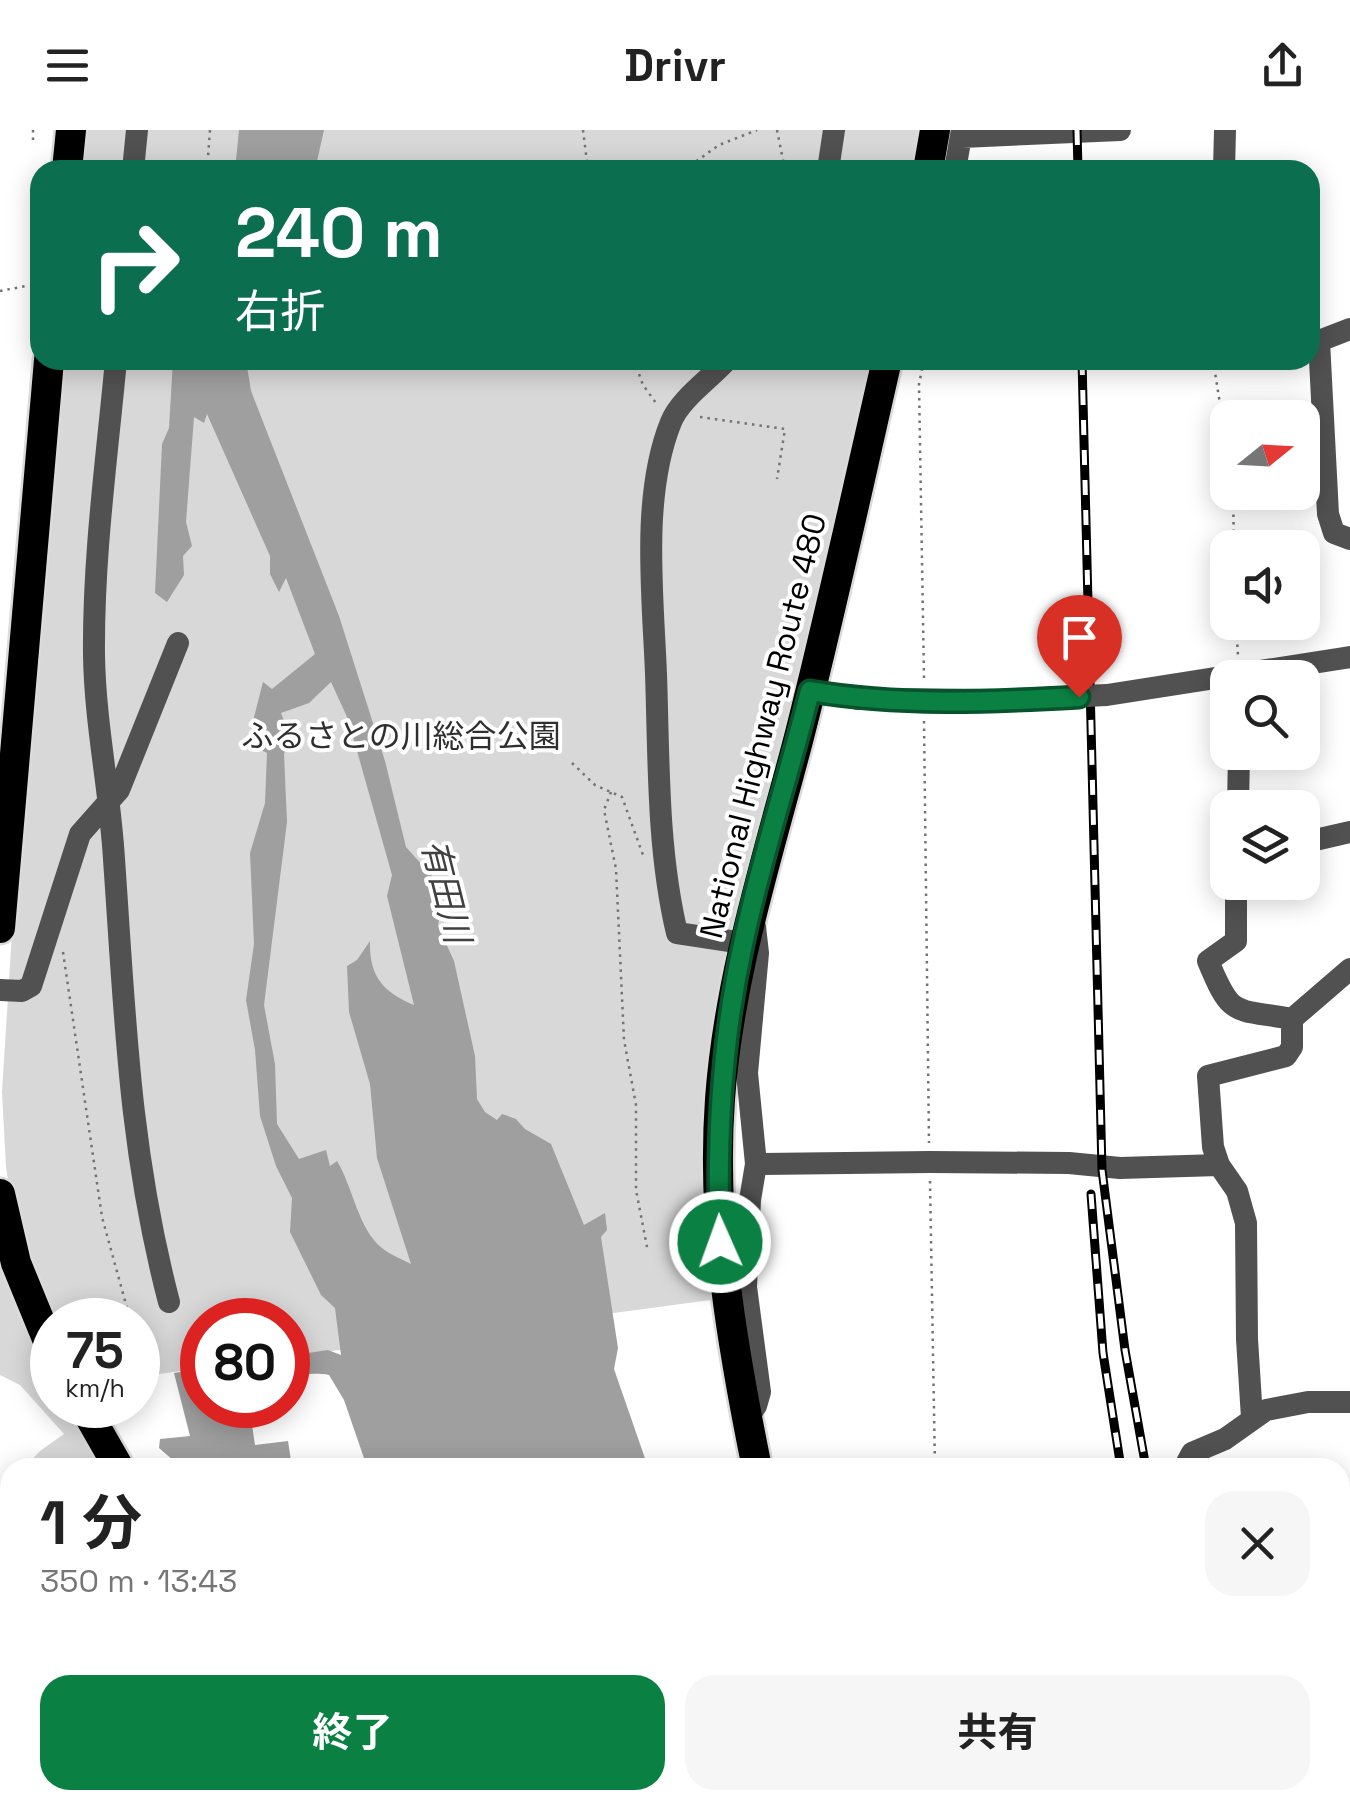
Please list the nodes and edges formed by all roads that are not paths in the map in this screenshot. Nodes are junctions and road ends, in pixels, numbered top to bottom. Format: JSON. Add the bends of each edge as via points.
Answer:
{"nodes":[{"id":1,"x":136,"y":130,"type":"edge"},
{"id":2,"x":834,"y":130,"type":"edge"},
{"id":3,"x":1120,"y":130,"type":"edge"},
{"id":4,"x":1225,"y":130,"type":"edge"},
{"id":5,"x":70,"y":131,"type":"edge"},
{"id":6,"x":953,"y":132,"type":"edge"},
{"id":7,"x":68,"y":160,"type":"edge"},
{"id":8,"x":134,"y":160,"type":"edge"},
{"id":9,"x":830,"y":160,"type":"edge"},
{"id":10,"x":935,"y":160,"type":"edge"},
{"id":11,"x":954,"y":160,"type":"edge"},
{"id":12,"x":1224,"y":160,"type":"edge"},
{"id":13,"x":1350,"y":329,"type":"edge"},
{"id":14,"x":1320,"y":338,"type":"edge"},
{"id":15,"x":48,"y":370,"type":"edge"},
{"id":16,"x":115,"y":370,"type":"edge"},
{"id":17,"x":717,"y":370,"type":"edge"},
{"id":18,"x":885,"y":370,"type":"edge"},
{"id":19,"x":1316,"y":370,"type":"edge"},
{"id":20,"x":1350,"y":540,"type":"edge"},
{"id":21,"x":178,"y":644,"type":"dead end"},
{"id":22,"x":1350,"y":657,"type":"edge"},
{"id":23,"x":810,"y":691,"type":"junction"},
{"id":24,"x":107,"y":806,"type":"junction"},
{"id":25,"x":1350,"y":832,"type":"edge"},
{"id":26,"x":1320,"y":838,"type":"edge"},
{"id":27,"x":1236,"y":900,"type":"edge"},
{"id":28,"x":0,"y":911,"type":"edge"},
{"id":29,"x":751,"y":913,"type":"junction"},
{"id":30,"x":743,"y":943,"type":"junction"},
{"id":31,"x":1350,"y":969,"type":"edge"},
{"id":32,"x":0,"y":990,"type":"edge"},
{"id":33,"x":1292,"y":1019,"type":"junction"},
{"id":34,"x":756,"y":1164,"type":"junction"},
{"id":35,"x":1219,"y":1165,"type":"junction"},
{"id":36,"x":0,"y":1194,"type":"edge"},
{"id":37,"x":30,"y":1298,"type":"edge"},
{"id":38,"x":170,"y":1302,"type":"dead end"},
{"id":39,"x":1350,"y":1402,"type":"edge"},
{"id":40,"x":747,"y":1418,"type":"junction"},
{"id":41,"x":1252,"y":1418,"type":"junction"},
{"id":42,"x":96,"y":1428,"type":"edge"},
{"id":43,"x":113,"y":1458,"type":"edge"},
{"id":44,"x":755,"y":1458,"type":"edge"},
{"id":45,"x":1189,"y":1458,"type":"edge"}],
"edges":[{"from":1,"to":8,"type":"street"},
{"from":2,"to":9,"type":"street"},
{"from":3,"to":6,"type":"street"},
{"from":4,"to":12,"type":"street"},
{"from":5,"to":7,"type":"highway"},
{"from":6,"to":10,"type":"highway"},
{"from":6,"to":11,"type":"street"},
{"from":13,"to":14,"type":"street"},
{"from":15,"to":28,"type":"highway"},
{"from":16,"to":24,"type":"street","via":[[94,653]]},
{"from":17,"to":30,"type":"street","via":[[675,414],[652,513],[659,784],[677,933]]},
{"from":18,"to":23,"type":"highway","name":"National Highway Route 480"},
{"from":19,"to":20,"type":"street","via":[[1328,514],[1334,533]]},
{"from":21,"to":24,"type":"street","via":[[129,770]]},
{"from":22,"to":23,"type":"street","bridge":true,"via":[[1107,695],[859,700]]},
{"from":23,"to":29,"type":"highway","name":"National Highway Route 480"},
{"from":24,"to":32,"type":"street","via":[[80,834],[31,986]]},
{"from":24,"to":38,"type":"street","via":[[134,1132]]},
{"from":25,"to":26,"type":"street"},
{"from":27,"to":33,"type":"street","via":[[1236,941],[1208,961],[1226,1003]]},
{"from":29,"to":30,"type":"highway","name":"National Highway Route 480"},
{"from":29,"to":34,"type":"street","via":[[758,954],[747,1073]]},
{"from":30,"to":40,"type":"highway","name":"National Highway Route 480","via":[[720,1100],[718,1200],[730,1338]]},
{"from":31,"to":33,"type":"street"},
{"from":33,"to":35,"type":"street","via":[[1286,1056],[1208,1076]]},
{"from":34,"to":35,"type":"street"},
{"from":34,"to":40,"type":"street","via":[[746,1287],[760,1392]]},
{"from":35,"to":41,"type":"street","via":[[1237,1191],[1246,1224]]},
{"from":36,"to":37,"type":"highway"},
{"from":39,"to":41,"type":"street","via":[[1284,1405]]},
{"from":40,"to":44,"type":"highway","name":"National Highway Route 480"},
{"from":41,"to":45,"type":"street"},
{"from":42,"to":43,"type":"highway"}]}
